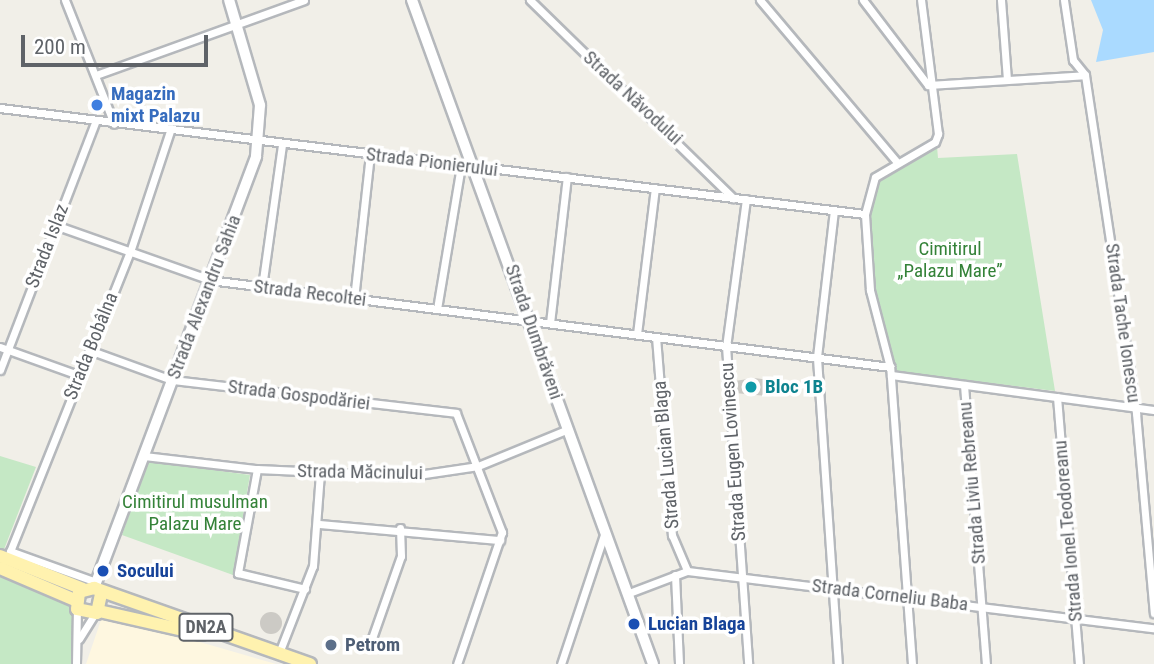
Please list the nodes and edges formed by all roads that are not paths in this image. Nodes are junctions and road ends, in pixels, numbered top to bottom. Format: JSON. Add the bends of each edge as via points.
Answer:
{"nodes":[{"id":1,"x":65,"y":0,"type":"edge"},
{"id":2,"x":229,"y":0,"type":"edge"},
{"id":3,"x":304,"y":0,"type":"edge"},
{"id":4,"x":412,"y":0,"type":"edge"},
{"id":5,"x":530,"y":0,"type":"edge"},
{"id":6,"x":760,"y":0,"type":"edge"},
{"id":7,"x":863,"y":0,"type":"edge"},
{"id":8,"x":921,"y":0,"type":"edge"},
{"id":9,"x":1001,"y":0,"type":"edge"},
{"id":10,"x":1064,"y":0,"type":"edge"},
{"id":11,"x":237,"y":24,"type":"junction"},
{"id":12,"x":96,"y":75,"type":"junction"},
{"id":13,"x":1085,"y":75,"type":"junction"},
{"id":14,"x":1007,"y":80,"type":"junction"},
{"id":15,"x":928,"y":85,"type":"junction"},
{"id":16,"x":0,"y":108,"type":"edge"},
{"id":17,"x":95,"y":122,"type":"junction"},
{"id":18,"x":114,"y":124,"type":"junction"},
{"id":19,"x":170,"y":131,"type":"junction"},
{"id":20,"x":259,"y":142,"type":"junction"},
{"id":21,"x":282,"y":145,"type":"junction"},
{"id":22,"x":370,"y":155,"type":"junction"},
{"id":23,"x":896,"y":161,"type":"junction"},
{"id":24,"x":461,"y":166,"type":"junction"},
{"id":25,"x":475,"y":168,"type":"junction"},
{"id":26,"x":567,"y":177,"type":"junction"},
{"id":27,"x":655,"y":188,"type":"junction"},
{"id":28,"x":733,"y":198,"type":"junction"},
{"id":29,"x":746,"y":200,"type":"junction"},
{"id":30,"x":834,"y":210,"type":"junction"},
{"id":31,"x":865,"y":214,"type":"junction"},
{"id":32,"x":55,"y":225,"type":"junction"},
{"id":33,"x":130,"y":252,"type":"junction"},
{"id":34,"x":210,"y":280,"type":"junction"},
{"id":35,"x":261,"y":287,"type":"junction"},
{"id":36,"x":354,"y":299,"type":"junction"},
{"id":37,"x":437,"y":309,"type":"junction"},
{"id":38,"x":532,"y":322,"type":"junction"},
{"id":39,"x":550,"y":323,"type":"junction"},
{"id":40,"x":638,"y":334,"type":"junction"},
{"id":41,"x":656,"y":337,"type":"junction"},
{"id":42,"x":726,"y":346,"type":"junction"},
{"id":43,"x":4,"y":349,"type":"edge"},
{"id":44,"x":89,"y":351,"type":"junction"},
{"id":45,"x":817,"y":358,"type":"junction"},
{"id":46,"x":0,"y":370,"type":"edge"},
{"id":47,"x":890,"y":371,"type":"junction"},
{"id":48,"x":78,"y":375,"type":"junction"},
{"id":49,"x":172,"y":380,"type":"junction"},
{"id":50,"x":964,"y":385,"type":"junction"},
{"id":51,"x":1057,"y":397,"type":"junction"},
{"id":52,"x":1135,"y":408,"type":"junction"},
{"id":53,"x":1154,"y":410,"type":"edge"},
{"id":54,"x":568,"y":429,"type":"junction"},
{"id":55,"x":144,"y":456,"type":"junction"},
{"id":56,"x":478,"y":466,"type":"junction"},
{"id":57,"x":257,"y":469,"type":"junction"},
{"id":58,"x":320,"y":473,"type":"junction"},
{"id":59,"x":320,"y":524,"type":"junction"},
{"id":60,"x":400,"y":528,"type":"junction"},
{"id":61,"x":606,"y":531,"type":"junction"},
{"id":62,"x":500,"y":540,"type":"junction"},
{"id":63,"x":4,"y":558,"type":"edge"},
{"id":64,"x":687,"y":571,"type":"junction"},
{"id":65,"x":675,"y":575,"type":"junction"},
{"id":66,"x":742,"y":578,"type":"junction"},
{"id":67,"x":93,"y":588,"type":"junction"},
{"id":68,"x":833,"y":588,"type":"junction"},
{"id":69,"x":305,"y":589,"type":"junction"},
{"id":70,"x":628,"y":593,"type":"junction"},
{"id":71,"x":907,"y":597,"type":"junction"},
{"id":72,"x":76,"y":605,"type":"junction"},
{"id":73,"x":982,"y":605,"type":"junction"},
{"id":74,"x":97,"y":613,"type":"junction"},
{"id":75,"x":1154,"y":613,"type":"edge"},
{"id":76,"x":1075,"y":618,"type":"junction"},
{"id":77,"x":1154,"y":628,"type":"edge"},
{"id":78,"x":79,"y":640,"type":"junction"},
{"id":79,"x":371,"y":641,"type":"dead end"},
{"id":80,"x":279,"y":653,"type":"junction"},
{"id":81,"x":76,"y":664,"type":"edge"},
{"id":82,"x":289,"y":664,"type":"edge"},
{"id":83,"x":310,"y":664,"type":"edge"},
{"id":84,"x":457,"y":664,"type":"edge"},
{"id":85,"x":561,"y":664,"type":"edge"},
{"id":86,"x":653,"y":664,"type":"edge"},
{"id":87,"x":679,"y":664,"type":"edge"},
{"id":88,"x":748,"y":664,"type":"edge"},
{"id":89,"x":838,"y":664,"type":"edge"},
{"id":90,"x":912,"y":664,"type":"edge"},
{"id":91,"x":986,"y":664,"type":"edge"},
{"id":92,"x":1079,"y":664,"type":"edge"}],
"edges":[{"from":1,"to":12,"type":"street"},
{"from":2,"to":11,"type":"street","name":"Strada Alexandru Sahia"},
{"from":3,"to":11,"type":"street"},
{"from":4,"to":25,"type":"street","name":"Strada Dumbrăveni"},
{"from":5,"to":28,"type":"street","name":"Strada Năvodului"},
{"from":6,"to":23,"type":"street"},
{"from":7,"to":15,"type":"street"},
{"from":8,"to":15,"type":"street"},
{"from":9,"to":14,"type":"street"},
{"from":10,"to":13,"type":"street","name":"Strada Tache Ionescu","via":[[1073,61]]},
{"from":11,"to":12,"type":"street"},
{"from":11,"to":20,"type":"street","name":"Strada Alexandru Sahia","via":[[260,105]]},
{"from":12,"to":18,"type":"street"},
{"from":13,"to":14,"type":"street"},
{"from":13,"to":52,"type":"street","name":"Strada Tache Ionescu"},
{"from":14,"to":15,"type":"street"},
{"from":15,"to":23,"type":"street","via":[[936,142]]},
{"from":16,"to":17,"type":"street","name":"Strada Pionierului"},
{"from":17,"to":18,"type":"street","name":"Strada Pionierului"},
{"from":17,"to":32,"type":"street","name":"Strada Islaz"},
{"from":18,"to":19,"type":"street","name":"Strada Pionierului"},
{"from":19,"to":20,"type":"street","name":"Strada Pionierului"},
{"from":19,"to":33,"type":"street","name":"Strada Bobâlna"},
{"from":20,"to":21,"type":"street","name":"Strada Pionierului"},
{"from":20,"to":34,"type":"street","name":"Strada Alexandru Sahia"},
{"from":21,"to":22,"type":"street","name":"Strada Pionierului"},
{"from":21,"to":35,"type":"street"},
{"from":22,"to":24,"type":"street","name":"Strada Pionierului"},
{"from":22,"to":36,"type":"street"},
{"from":23,"to":31,"type":"street","via":[[875,177]]},
{"from":24,"to":25,"type":"street","name":"Strada Pionierului"},
{"from":24,"to":37,"type":"street"},
{"from":25,"to":26,"type":"street","name":"Strada Pionierului"},
{"from":25,"to":38,"type":"street","name":"Strada Dumbrăveni"},
{"from":26,"to":27,"type":"street","name":"Strada Pionierului"},
{"from":26,"to":39,"type":"street"},
{"from":27,"to":28,"type":"street","name":"Strada Pionierului"},
{"from":27,"to":40,"type":"street"},
{"from":28,"to":29,"type":"street","name":"Strada Pionierului"},
{"from":29,"to":30,"type":"street","name":"Strada Pionierului"},
{"from":29,"to":42,"type":"street","name":"Strada Eugen Lovinescu"},
{"from":30,"to":31,"type":"street","name":"Strada Pionierului"},
{"from":30,"to":45,"type":"street"},
{"from":31,"to":47,"type":"street","via":[[870,290]]},
{"from":32,"to":33,"type":"street","name":"Strada Recoltei"},
{"from":32,"to":43,"type":"street","name":"Strada Islaz"},
{"from":33,"to":34,"type":"street","name":"Strada Recoltei"},
{"from":33,"to":44,"type":"street","name":"Strada Bobâlna"},
{"from":34,"to":35,"type":"street","name":"Strada Recoltei"},
{"from":34,"to":49,"type":"street","name":"Strada Alexandru Sahia"},
{"from":35,"to":36,"type":"street","name":"Strada Recoltei"},
{"from":36,"to":37,"type":"street","name":"Strada Recoltei"},
{"from":37,"to":38,"type":"street","name":"Strada Recoltei"},
{"from":38,"to":39,"type":"street","name":"Strada Recoltei"},
{"from":38,"to":54,"type":"street","name":"Strada Dumbrăveni"},
{"from":39,"to":40,"type":"street","name":"Strada Recoltei"},
{"from":40,"to":41,"type":"street","name":"Strada Recoltei"},
{"from":41,"to":42,"type":"street","name":"Strada Recoltei"},
{"from":41,"to":64,"type":"street","name":"Strada Lucian Blaga","via":[[672,535]]},
{"from":42,"to":45,"type":"street","name":"Strada Recoltei"},
{"from":42,"to":66,"type":"street","name":"Strada Eugen Lovinescu"},
{"from":43,"to":46,"type":"street","name":"Strada Islaz"},
{"from":43,"to":48,"type":"street"},
{"from":44,"to":48,"type":"street","name":"Strada Bobâlna"},
{"from":44,"to":49,"type":"street","name":"Strada Gospodăriei"},
{"from":45,"to":47,"type":"street","name":"Strada Recoltei"},
{"from":45,"to":68,"type":"street"},
{"from":47,"to":50,"type":"street","name":"Strada Recoltei"},
{"from":47,"to":71,"type":"street"},
{"from":48,"to":63,"type":"street","name":"Strada Bobâlna"},
{"from":49,"to":55,"type":"street","name":"Strada Alexandru Sahia"},
{"from":49,"to":56,"type":"street","name":"Strada Gospodăriei","via":[[456,413]]},
{"from":50,"to":51,"type":"street","name":"Strada Recoltei"},
{"from":50,"to":73,"type":"street","name":"Strada Liviu Rebreanu"},
{"from":51,"to":52,"type":"street","name":"Strada Recoltei"},
{"from":51,"to":76,"type":"street","name":"Strada Ionel Teodoreanu"},
{"from":52,"to":53,"type":"street","name":"Strada Recoltei"},
{"from":52,"to":75,"type":"street","name":"Strada Tache Ionescu"},
{"from":54,"to":56,"type":"street","name":"Strada Măcinului"},
{"from":54,"to":61,"type":"street","name":"Strada Dumbrăveni"},
{"from":55,"to":57,"type":"street","name":"Strada Măcinului"},
{"from":55,"to":67,"type":"street","name":"Strada Alexandru Sahia"},
{"from":56,"to":58,"type":"street","name":"Strada Măcinului","via":[[411,476]]},
{"from":56,"to":62,"type":"street","via":[[502,532]]},
{"from":57,"to":58,"type":"street","name":"Strada Măcinului"},
{"from":57,"to":69,"type":"street","via":[[238,573]]},
{"from":58,"to":59,"type":"street","via":[[315,514]]},
{"from":59,"to":60,"type":"street"},
{"from":59,"to":69,"type":"street"},
{"from":60,"to":62,"type":"street"},
{"from":60,"to":79,"type":"street","via":[[401,556]]},
{"from":61,"to":70,"type":"street","name":"Strada Dumbrăveni"},
{"from":61,"to":85,"type":"street"},
{"from":62,"to":84,"type":"street"},
{"from":63,"to":67,"type":"main road","number":"DN2A"},
{"from":63,"to":72,"type":"main road"},
{"from":64,"to":65,"type":"street","name":"Strada Corneliu Baba"},
{"from":64,"to":66,"type":"street","name":"Strada Corneliu Baba"},
{"from":65,"to":70,"type":"street","name":"Strada Corneliu Baba"},
{"from":65,"to":87,"type":"street"},
{"from":66,"to":68,"type":"street","name":"Strada Corneliu Baba"},
{"from":66,"to":88,"type":"street","name":"Strada Eugen Lovinescu"},
{"from":67,"to":72,"type":"main road"},
{"from":67,"to":74,"type":"main road"},
{"from":67,"to":80,"type":"main road","number":"DN2A"},
{"from":68,"to":71,"type":"street","name":"Strada Corneliu Baba"},
{"from":68,"to":89,"type":"street"},
{"from":69,"to":80,"type":"street"},
{"from":70,"to":86,"type":"street","name":"Strada Dumbrăveni"},
{"from":71,"to":73,"type":"street","name":"Strada Corneliu Baba"},
{"from":71,"to":90,"type":"street"},
{"from":72,"to":74,"type":"main road"},
{"from":72,"to":78,"type":"street"},
{"from":73,"to":76,"type":"street","name":"Strada Corneliu Baba"},
{"from":73,"to":91,"type":"street","name":"Strada Liviu Rebreanu"},
{"from":74,"to":78,"type":"street"},
{"from":74,"to":82,"type":"main road","number":"DN2A","via":[[197,632]]},
{"from":76,"to":77,"type":"street","name":"Strada Corneliu Baba"},
{"from":76,"to":92,"type":"street","name":"Strada Ionel Teodoreanu"},
{"from":78,"to":81,"type":"street"},
{"from":80,"to":83,"type":"main road","number":"DN2A"}]}
